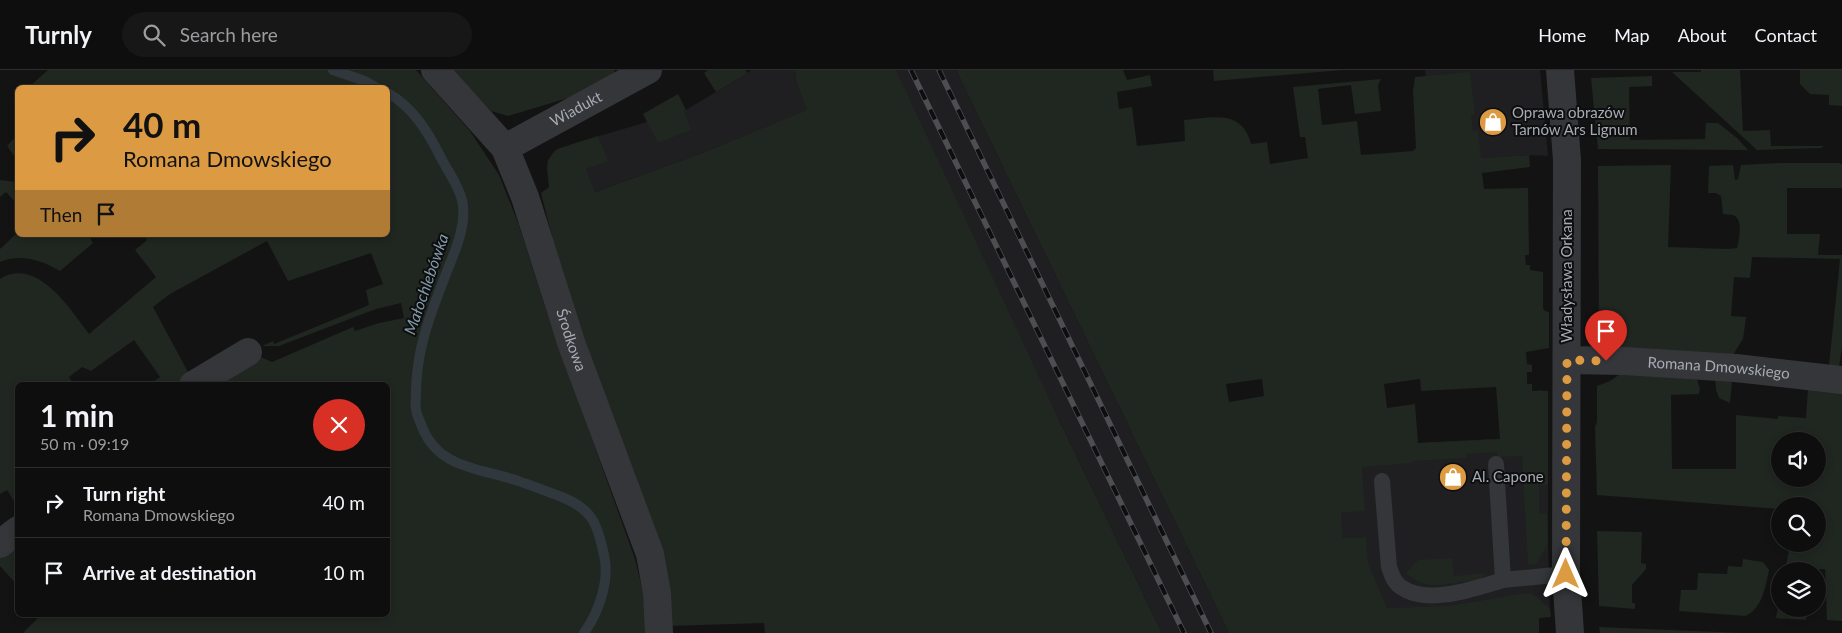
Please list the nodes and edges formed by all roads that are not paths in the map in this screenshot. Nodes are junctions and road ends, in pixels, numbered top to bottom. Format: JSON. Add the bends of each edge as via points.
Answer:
{"nodes":[{"id":1,"x":434,"y":70,"type":"edge"},
{"id":2,"x":648,"y":70,"type":"edge"},
{"id":3,"x":1560,"y":70,"type":"edge"},
{"id":4,"x":506,"y":148,"type":"junction"},
{"id":5,"x":248,"y":352,"type":"dead end"},
{"id":6,"x":1567,"y":360,"type":"junction"},
{"id":7,"x":1842,"y":380,"type":"edge"},
{"id":8,"x":198,"y":382,"type":"edge"},
{"id":9,"x":1496,"y":464,"type":"dead end"},
{"id":10,"x":1382,"y":481,"type":"dead end"},
{"id":11,"x":15,"y":532,"type":"edge"},
{"id":12,"x":0,"y":544,"type":"edge"},
{"id":13,"x":1566,"y":574,"type":"junction"},
{"id":14,"x":1503,"y":580,"type":"junction"},
{"id":15,"x":660,"y":633,"type":"edge"},
{"id":16,"x":1570,"y":633,"type":"edge"}],
"edges":[{"from":1,"to":4,"type":"street","name":"Środkowa"},
{"from":2,"to":4,"type":"street","name":"Wiadukt"},
{"from":3,"to":6,"type":"street","name":"Władysława Orkana","via":[[1567,160]]},
{"from":4,"to":15,"type":"street","name":"Środkowa","via":[[572,345],[650,554]]},
{"from":5,"to":8,"type":"street"},
{"from":6,"to":7,"type":"street","name":"Romana Dmowskiego","via":[[1736,368]]},
{"from":6,"to":13,"type":"street","name":"Władysława Orkana"},
{"from":9,"to":14,"type":"lane"},
{"from":10,"to":14,"type":"lane","via":[[1390,567],[1393,579],[1401,588],[1431,595],[1460,594]]},
{"from":11,"to":12,"type":"street"},
{"from":13,"to":14,"type":"lane"},
{"from":13,"to":16,"type":"street","name":"Władysława Orkana"}]}
